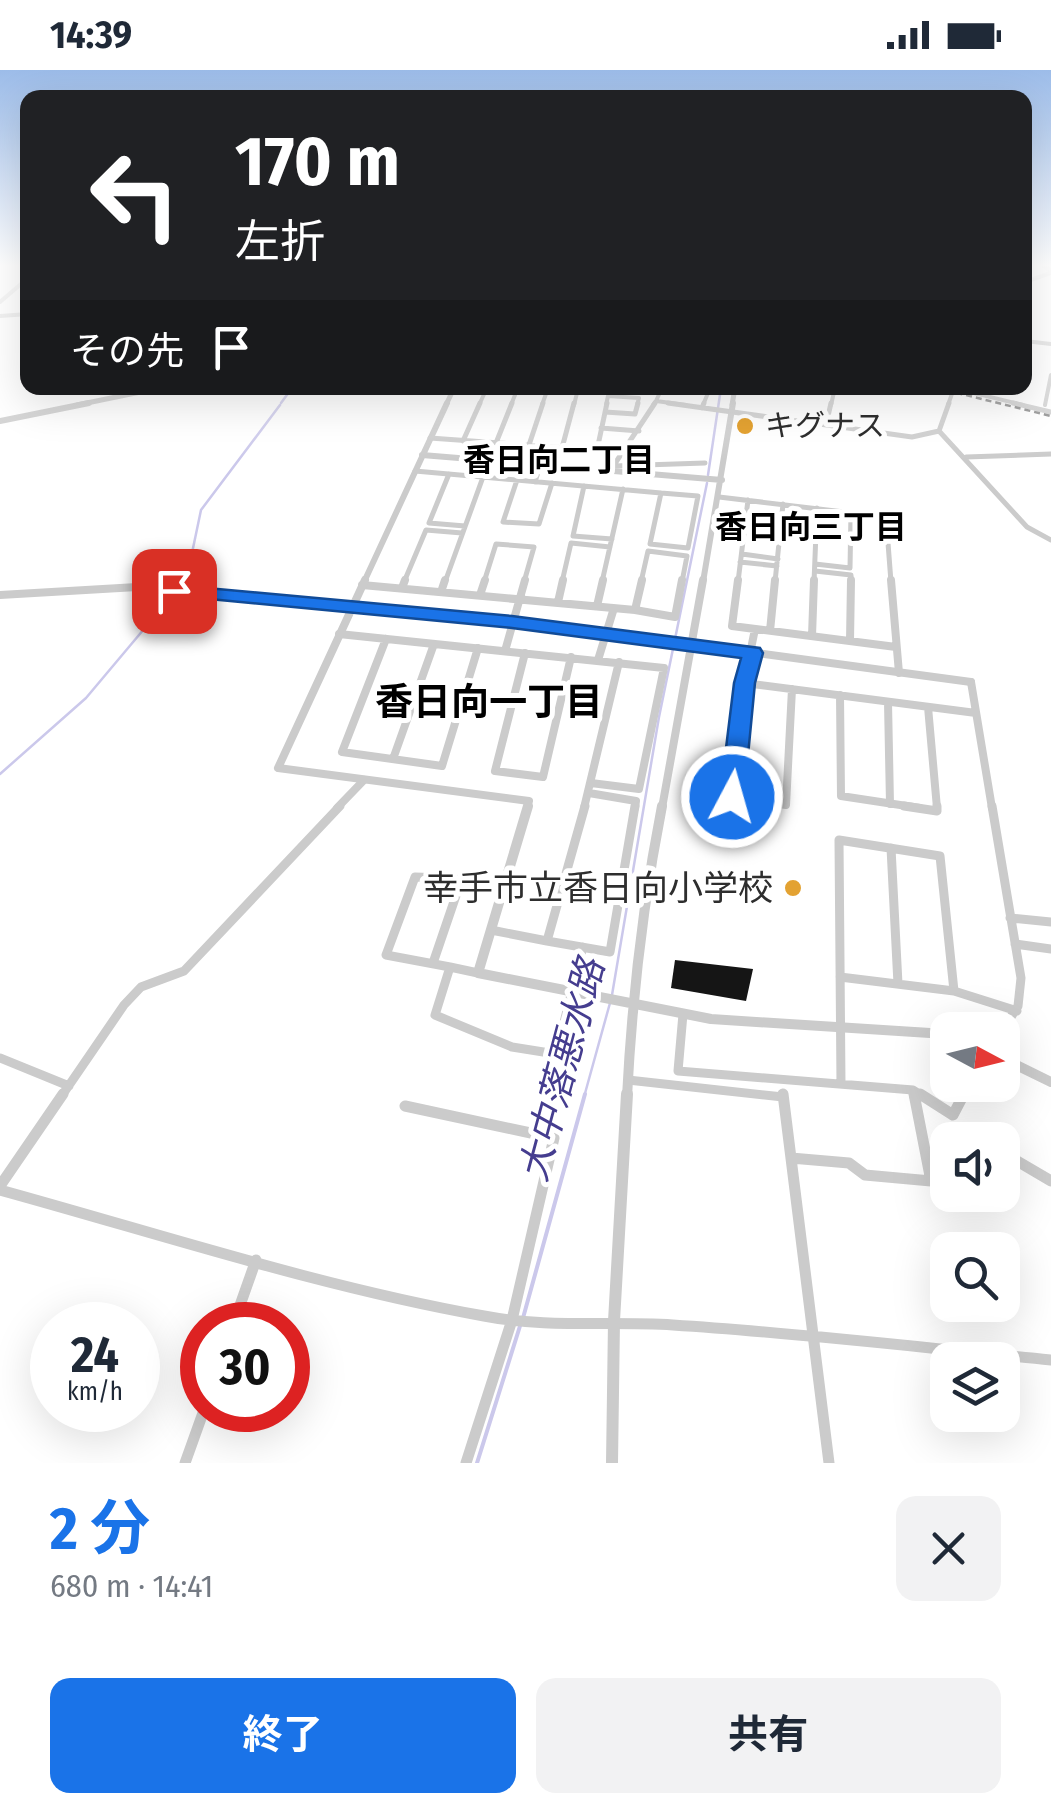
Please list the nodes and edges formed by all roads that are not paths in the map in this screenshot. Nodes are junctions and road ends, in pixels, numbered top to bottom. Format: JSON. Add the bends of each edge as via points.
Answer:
{"nodes":[{"id":1,"x":1051,"y":374,"type":"edge"},
{"id":2,"x":125,"y":395,"type":"edge"},
{"id":3,"x":451,"y":395,"type":"edge"},
{"id":4,"x":484,"y":395,"type":"edge"},
{"id":5,"x":515,"y":395,"type":"edge"},
{"id":6,"x":545,"y":395,"type":"edge"},
{"id":7,"x":577,"y":395,"type":"edge"},
{"id":8,"x":659,"y":395,"type":"edge"},
{"id":9,"x":682,"y":395,"type":"edge"},
{"id":10,"x":707,"y":395,"type":"edge"},
{"id":11,"x":734,"y":395,"type":"edge"},
{"id":12,"x":833,"y":395,"type":"edge"},
{"id":13,"x":952,"y":395,"type":"edge"},
{"id":14,"x":983,"y":395,"type":"edge"},
{"id":15,"x":656,"y":401,"type":"junction"},
{"id":16,"x":677,"y":404,"type":"junction"},
{"id":17,"x":702,"y":408,"type":"junction"},
{"id":18,"x":1049,"y":409,"type":"edge"},
{"id":19,"x":605,"y":412,"type":"junction"},
{"id":20,"x":730,"y":412,"type":"junction"},
{"id":21,"x":0,"y":420,"type":"edge"},
{"id":22,"x":826,"y":425,"type":"junction"},
{"id":23,"x":602,"y":428,"type":"junction"},
{"id":24,"x":639,"y":430,"type":"junction"},
{"id":25,"x":939,"y":431,"type":"junction"},
{"id":26,"x":430,"y":438,"type":"junction"},
{"id":27,"x":464,"y":440,"type":"junction"},
{"id":28,"x":496,"y":443,"type":"junction"},
{"id":29,"x":529,"y":446,"type":"junction"},
{"id":30,"x":546,"y":446,"type":"junction"},
{"id":31,"x":562,"y":448,"type":"junction"},
{"id":32,"x":597,"y":450,"type":"junction"},
{"id":33,"x":622,"y":452,"type":"junction"},
{"id":34,"x":1051,"y":454,"type":"edge"},
{"id":35,"x":422,"y":455,"type":"junction"},
{"id":36,"x":966,"y":457,"type":"junction"},
{"id":37,"x":704,"y":462,"type":"dead end"},
{"id":38,"x":540,"y":464,"type":"junction"},
{"id":39,"x":612,"y":468,"type":"junction"},
{"id":40,"x":415,"y":471,"type":"junction"},
{"id":41,"x":646,"y":473,"type":"junction"},
{"id":42,"x":449,"y":474,"type":"junction"},
{"id":43,"x":483,"y":477,"type":"junction"},
{"id":44,"x":517,"y":480,"type":"junction"},
{"id":45,"x":713,"y":480,"type":"junction"},
{"id":46,"x":535,"y":482,"type":"junction"},
{"id":47,"x":552,"y":483,"type":"junction"},
{"id":48,"x":584,"y":486,"type":"junction"},
{"id":49,"x":623,"y":489,"type":"junction"},
{"id":50,"x":641,"y":490,"type":"junction"},
{"id":51,"x":661,"y":492,"type":"junction"},
{"id":52,"x":719,"y":497,"type":"junction"},
{"id":53,"x":748,"y":500,"type":"junction"},
{"id":54,"x":783,"y":504,"type":"junction"},
{"id":55,"x":817,"y":508,"type":"junction"},
{"id":56,"x":851,"y":512,"type":"junction"},
{"id":57,"x":464,"y":530,"type":"junction"},
{"id":58,"x":1051,"y":540,"type":"edge"},
{"id":59,"x":611,"y":543,"type":"junction"},
{"id":60,"x":741,"y":558,"type":"junction"},
{"id":61,"x":777,"y":562,"type":"junction"},
{"id":62,"x":815,"y":568,"type":"junction"},
{"id":63,"x":362,"y":585,"type":"junction"},
{"id":64,"x":402,"y":588,"type":"junction"},
{"id":65,"x":441,"y":592,"type":"junction"},
{"id":66,"x":480,"y":594,"type":"junction"},
{"id":67,"x":0,"y":595,"type":"edge"},
{"id":68,"x":519,"y":598,"type":"junction"},
{"id":69,"x":558,"y":602,"type":"junction"},
{"id":70,"x":597,"y":606,"type":"junction"},
{"id":71,"x":352,"y":607,"type":"junction"},
{"id":72,"x":614,"y":608,"type":"junction"},
{"id":73,"x":635,"y":610,"type":"junction"},
{"id":74,"x":512,"y":622,"type":"junction"},
{"id":75,"x":755,"y":629,"type":"junction"},
{"id":76,"x":770,"y":631,"type":"junction"},
{"id":77,"x":606,"y":633,"type":"junction"},
{"id":78,"x":339,"y":634,"type":"junction"},
{"id":79,"x":812,"y":636,"type":"junction"},
{"id":80,"x":386,"y":639,"type":"junction"},
{"id":81,"x":850,"y":641,"type":"junction"},
{"id":82,"x":681,"y":642,"type":"junction"},
{"id":83,"x":434,"y":644,"type":"junction"},
{"id":84,"x":896,"y":647,"type":"junction"},
{"id":85,"x":478,"y":648,"type":"junction"},
{"id":86,"x":505,"y":651,"type":"junction"},
{"id":87,"x":525,"y":653,"type":"junction"},
{"id":88,"x":752,"y":653,"type":"junction"},
{"id":89,"x":571,"y":658,"type":"junction"},
{"id":90,"x":598,"y":660,"type":"junction"},
{"id":91,"x":619,"y":662,"type":"junction"},
{"id":92,"x":898,"y":673,"type":"junction"},
{"id":93,"x":971,"y":682,"type":"joint"},
{"id":94,"x":744,"y":683,"type":"junction"},
{"id":95,"x":792,"y":689,"type":"junction"},
{"id":96,"x":840,"y":695,"type":"junction"},
{"id":97,"x":888,"y":702,"type":"junction"},
{"id":98,"x":928,"y":706,"type":"junction"},
{"id":99,"x":976,"y":713,"type":"junction"},
{"id":100,"x":392,"y":759,"type":"junction"},
{"id":101,"x":364,"y":780,"type":"junction"},
{"id":102,"x":590,"y":788,"type":"junction"},
{"id":103,"x":890,"y":804,"type":"junction"},
{"id":104,"x":891,"y":848,"type":"junction"},
{"id":105,"x":462,"y":878,"type":"junction"},
{"id":106,"x":506,"y":880,"type":"junction"},
{"id":107,"x":1010,"y":918,"type":"junction"},
{"id":108,"x":1051,"y":922,"type":"edge"},
{"id":109,"x":491,"y":930,"type":"junction"},
{"id":110,"x":547,"y":941,"type":"junction"},
{"id":111,"x":1015,"y":944,"type":"junction"},
{"id":112,"x":583,"y":948,"type":"junction"},
{"id":113,"x":1051,"y":948,"type":"edge"},
{"id":114,"x":433,"y":963,"type":"junction"},
{"id":115,"x":450,"y":967,"type":"junction"},
{"id":116,"x":478,"y":972,"type":"junction"},
{"id":117,"x":840,"y":977,"type":"junction"},
{"id":118,"x":898,"y":984,"type":"junction"},
{"id":119,"x":954,"y":991,"type":"junction"},
{"id":120,"x":573,"y":992,"type":"junction"},
{"id":121,"x":604,"y":998,"type":"joint"},
{"id":122,"x":632,"y":1004,"type":"junction"},
{"id":123,"x":1017,"y":1010,"type":"joint"},
{"id":124,"x":683,"y":1014,"type":"junction"},
{"id":125,"x":840,"y":1029,"type":"junction"},
{"id":126,"x":930,"y":1033,"type":"edge"},
{"id":127,"x":0,"y":1058,"type":"edge"},
{"id":128,"x":1020,"y":1067,"type":"edge"},
{"id":129,"x":628,"y":1080,"type":"junction"},
{"id":130,"x":1051,"y":1082,"type":"edge"},
{"id":131,"x":841,"y":1084,"type":"junction"},
{"id":132,"x":69,"y":1086,"type":"junction"},
{"id":133,"x":913,"y":1090,"type":"junction"},
{"id":134,"x":930,"y":1101,"type":"edge"},
{"id":135,"x":932,"y":1102,"type":"edge"},
{"id":136,"x":960,"y":1102,"type":"edge"},
{"id":137,"x":405,"y":1106,"type":"dead end"},
{"id":138,"x":791,"y":1158,"type":"junction"},
{"id":139,"x":1020,"y":1164,"type":"edge"},
{"id":140,"x":1051,"y":1181,"type":"edge"},
{"id":141,"x":0,"y":1188,"type":"edge"},
{"id":142,"x":256,"y":1260,"type":"junction"},
{"id":143,"x":241,"y":1302,"type":"edge"},
{"id":144,"x":614,"y":1320,"type":"junction"},
{"id":145,"x":519,"y":1321,"type":"junction"},
{"id":146,"x":813,"y":1337,"type":"junction"},
{"id":147,"x":1051,"y":1360,"type":"edge"},
{"id":148,"x":196,"y":1432,"type":"edge"},
{"id":149,"x":185,"y":1463,"type":"edge"},
{"id":150,"x":466,"y":1463,"type":"edge"},
{"id":151,"x":612,"y":1463,"type":"edge"},
{"id":152,"x":829,"y":1463,"type":"edge"}],
"edges":[{"from":1,"to":18,"type":"street"},
{"from":2,"to":21,"type":"street"},
{"from":3,"to":26,"type":"street"},
{"from":4,"to":27,"type":"street"},
{"from":5,"to":28,"type":"street"},
{"from":6,"to":29,"type":"street"},
{"from":7,"to":31,"type":"street"},
{"from":8,"to":15,"type":"street"},
{"from":9,"to":16,"type":"street"},
{"from":10,"to":17,"type":"street"},
{"from":11,"to":20,"type":"street"},
{"from":12,"to":22,"type":"street"},
{"from":13,"to":25,"type":"street"},
{"from":14,"to":18,"type":"street"},
{"from":15,"to":16,"type":"street"},
{"from":15,"to":24,"type":"street"},
{"from":16,"to":17,"type":"street"},
{"from":17,"to":20,"type":"street"},
{"from":19,"to":19,"type":"street","via":[[608,396],[638,398],[634,414]]},
{"from":19,"to":23,"type":"street"},
{"from":20,"to":22,"type":"street"},
{"from":20,"to":45,"type":"street"},
{"from":22,"to":25,"type":"street","via":[[912,437]]},
{"from":23,"to":24,"type":"street"},
{"from":23,"to":32,"type":"street"},
{"from":24,"to":33,"type":"street"},
{"from":25,"to":36,"type":"street"},
{"from":26,"to":27,"type":"street"},
{"from":26,"to":35,"type":"street"},
{"from":27,"to":28,"type":"street"},
{"from":28,"to":29,"type":"street"},
{"from":29,"to":30,"type":"street"},
{"from":30,"to":31,"type":"street"},
{"from":30,"to":38,"type":"street"},
{"from":31,"to":32,"type":"street"},
{"from":32,"to":33,"type":"street"},
{"from":33,"to":39,"type":"street"},
{"from":34,"to":36,"type":"street"},
{"from":35,"to":38,"type":"street"},
{"from":35,"to":40,"type":"street"},
{"from":36,"to":58,"type":"street","via":[[1027,528]]},
{"from":37,"to":39,"type":"street"},
{"from":38,"to":39,"type":"street"},
{"from":38,"to":46,"type":"street"},
{"from":39,"to":41,"type":"street"},
{"from":40,"to":42,"type":"street"},
{"from":40,"to":63,"type":"street"},
{"from":41,"to":45,"type":"street"},
{"from":41,"to":50,"type":"street"},
{"from":42,"to":43,"type":"street"},
{"from":42,"to":57,"type":"street","via":[[429,523]]},
{"from":43,"to":44,"type":"street"},
{"from":43,"to":57,"type":"street"},
{"from":44,"to":46,"type":"street"},
{"from":44,"to":47,"type":"street","via":[[504,522],[539,524]]},
{"from":45,"to":52,"type":"street"},
{"from":46,"to":47,"type":"street"},
{"from":47,"to":48,"type":"street"},
{"from":48,"to":49,"type":"street"},
{"from":48,"to":59,"type":"street","via":[[573,536]]},
{"from":49,"to":50,"type":"street"},
{"from":49,"to":59,"type":"street"},
{"from":50,"to":51,"type":"street"},
{"from":51,"to":51,"type":"street","via":[[698,496],[688,548],[650,544]]},
{"from":52,"to":53,"type":"street"},
{"from":52,"to":82,"type":"street"},
{"from":53,"to":54,"type":"street"},
{"from":53,"to":60,"type":"street"},
{"from":54,"to":55,"type":"street"},
{"from":54,"to":61,"type":"street"},
{"from":55,"to":56,"type":"street"},
{"from":55,"to":62,"type":"street"},
{"from":56,"to":62,"type":"street","via":[[850,568]]},
{"from":56,"to":84,"type":"street","via":[[886,517]]},
{"from":57,"to":64,"type":"street","via":[[426,530]]},
{"from":57,"to":65,"type":"street"},
{"from":59,"to":69,"type":"street","via":[[571,544]]},
{"from":59,"to":70,"type":"street"},
{"from":60,"to":61,"type":"street"},
{"from":60,"to":75,"type":"street","via":[[732,626]]},
{"from":61,"to":76,"type":"street"},
{"from":62,"to":79,"type":"street"},
{"from":62,"to":81,"type":"street","via":[[851,575]]},
{"from":63,"to":64,"type":"street"},
{"from":63,"to":71,"type":"street"},
{"from":64,"to":65,"type":"street"},
{"from":65,"to":66,"type":"street"},
{"from":66,"to":68,"type":"street"},
{"from":66,"to":68,"type":"street","via":[[496,544],[534,547]]},
{"from":67,"to":71,"type":"street","via":[[137,587]]},
{"from":68,"to":69,"type":"street"},
{"from":68,"to":74,"type":"street"},
{"from":69,"to":70,"type":"street"},
{"from":70,"to":72,"type":"street"},
{"from":71,"to":74,"type":"street"},
{"from":71,"to":78,"type":"street"},
{"from":72,"to":73,"type":"street"},
{"from":72,"to":77,"type":"street"},
{"from":73,"to":73,"type":"street","via":[[648,551],[686,556],[675,617]]},
{"from":74,"to":77,"type":"street"},
{"from":74,"to":86,"type":"street"},
{"from":75,"to":76,"type":"street"},
{"from":75,"to":88,"type":"street"},
{"from":76,"to":79,"type":"street"},
{"from":77,"to":82,"type":"street"},
{"from":77,"to":90,"type":"street"},
{"from":78,"to":80,"type":"street"},
{"from":78,"to":101,"type":"street","via":[[278,768]]},
{"from":79,"to":81,"type":"street"},
{"from":80,"to":83,"type":"street"},
{"from":80,"to":100,"type":"street","via":[[342,752]]},
{"from":81,"to":84,"type":"street"},
{"from":82,"to":88,"type":"street"},
{"from":82,"to":122,"type":"street"},
{"from":83,"to":85,"type":"street"},
{"from":83,"to":100,"type":"street"},
{"from":84,"to":92,"type":"street"},
{"from":85,"to":86,"type":"street"},
{"from":85,"to":100,"type":"street","via":[[442,766]]},
{"from":86,"to":87,"type":"street"},
{"from":87,"to":89,"type":"street"},
{"from":87,"to":89,"type":"street","via":[[495,770],[543,777]]},
{"from":88,"to":92,"type":"street"},
{"from":88,"to":94,"type":"street"},
{"from":89,"to":90,"type":"street"},
{"from":90,"to":91,"type":"street"},
{"from":91,"to":102,"type":"street"},
{"from":91,"to":102,"type":"street","via":[[664,668],[639,789]]},
{"from":92,"to":93,"type":"street"},
{"from":93,"to":99,"type":"street"},
{"from":94,"to":95,"type":"street"},
{"from":94,"to":95,"type":"street","via":[[732,797],[786,806]]},
{"from":95,"to":96,"type":"street"},
{"from":96,"to":97,"type":"street"},
{"from":96,"to":103,"type":"street","via":[[840,796]]},
{"from":97,"to":98,"type":"street"},
{"from":97,"to":103,"type":"street"},
{"from":98,"to":99,"type":"street"},
{"from":98,"to":103,"type":"street","via":[[936,811]]},
{"from":99,"to":107,"type":"street"},
{"from":101,"to":106,"type":"street","via":[[529,802]]},
{"from":101,"to":132,"type":"street","via":[[184,971],[141,987],[124,1004]]},
{"from":102,"to":110,"type":"street"},
{"from":102,"to":112,"type":"street","via":[[636,801],[610,952]]},
{"from":104,"to":117,"type":"street","via":[[839,840]]},
{"from":104,"to":118,"type":"street"},
{"from":104,"to":119,"type":"street","via":[[940,856]]},
{"from":105,"to":106,"type":"street"},
{"from":105,"to":114,"type":"street"},
{"from":105,"to":114,"type":"street","via":[[415,877],[386,956]]},
{"from":106,"to":109,"type":"street"},
{"from":107,"to":108,"type":"street"},
{"from":107,"to":111,"type":"street"},
{"from":109,"to":110,"type":"street"},
{"from":109,"to":116,"type":"street"},
{"from":110,"to":112,"type":"street"},
{"from":111,"to":113,"type":"street"},
{"from":111,"to":123,"type":"street","via":[[1022,996]]},
{"from":112,"to":120,"type":"street"},
{"from":114,"to":115,"type":"street"},
{"from":115,"to":116,"type":"street"},
{"from":115,"to":120,"type":"street","via":[[434,1015],[512,1047],[556,1054]]},
{"from":116,"to":120,"type":"street"},
{"from":117,"to":118,"type":"street"},
{"from":117,"to":125,"type":"street"},
{"from":118,"to":119,"type":"street"},
{"from":119,"to":123,"type":"street"},
{"from":120,"to":121,"type":"street"},
{"from":121,"to":122,"type":"street"},
{"from":122,"to":124,"type":"street"},
{"from":122,"to":129,"type":"street"},
{"from":124,"to":125,"type":"street"},
{"from":124,"to":131,"type":"street","via":[[678,1071]]},
{"from":125,"to":126,"type":"street"},
{"from":125,"to":131,"type":"street"},
{"from":127,"to":132,"type":"street"},
{"from":128,"to":130,"type":"street"},
{"from":129,"to":138,"type":"street","via":[[783,1094]]},
{"from":129,"to":144,"type":"street"},
{"from":131,"to":133,"type":"street"},
{"from":132,"to":141,"type":"street"},
{"from":133,"to":134,"type":"street"},
{"from":133,"to":138,"type":"street","via":[[931,1181]]},
{"from":135,"to":136,"type":"street","via":[[953,1115]]},
{"from":137,"to":145,"type":"street","via":[[554,1138]]},
{"from":138,"to":146,"type":"street"},
{"from":139,"to":140,"type":"street"},
{"from":141,"to":142,"type":"street"},
{"from":142,"to":143,"type":"street"},
{"from":142,"to":145,"type":"street","via":[[419,1304]]},
{"from":144,"to":145,"type":"street"},
{"from":144,"to":146,"type":"street"},
{"from":144,"to":151,"type":"street"},
{"from":145,"to":150,"type":"street"},
{"from":146,"to":147,"type":"street"},
{"from":146,"to":152,"type":"street"},
{"from":148,"to":149,"type":"street"}]}
